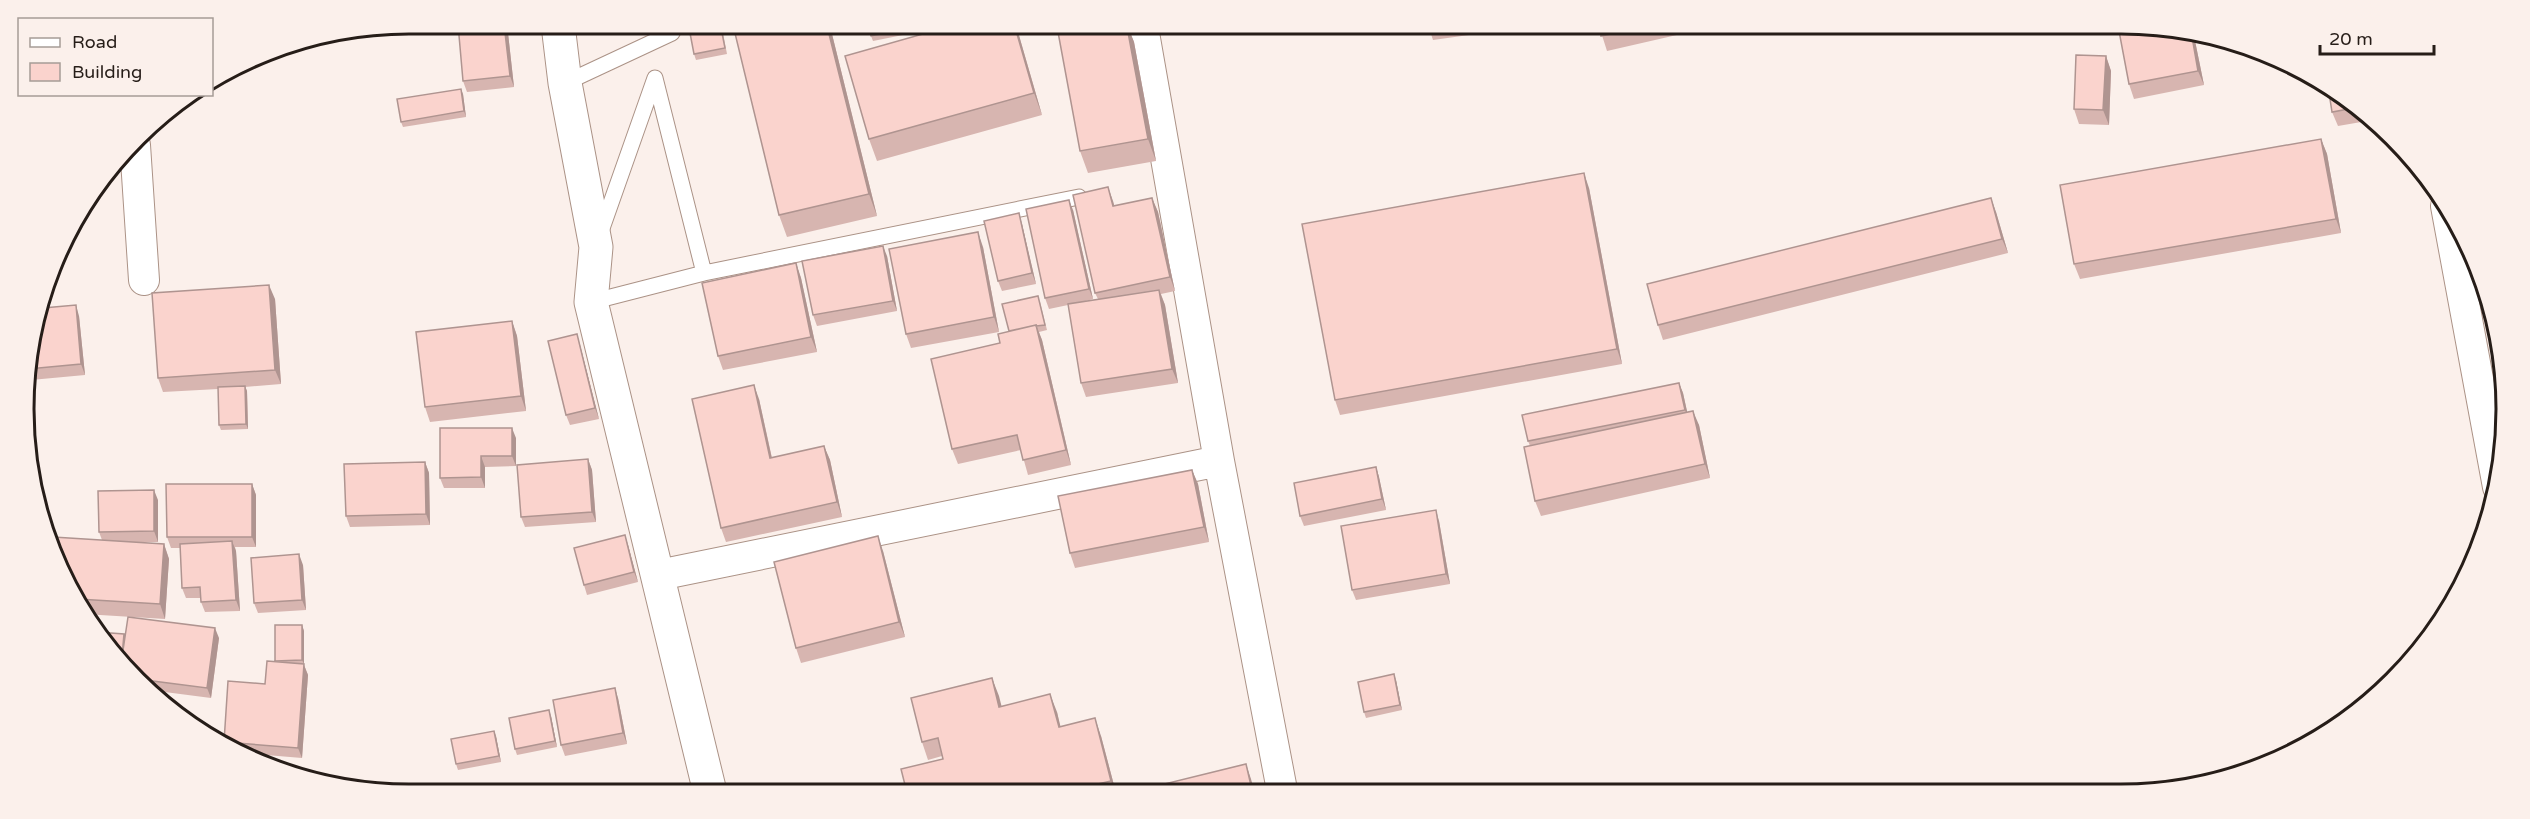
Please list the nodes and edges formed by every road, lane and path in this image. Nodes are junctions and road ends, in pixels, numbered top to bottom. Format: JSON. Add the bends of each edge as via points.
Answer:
{"nodes":[{"id":1,"x":559,"y":34,"type":"edge"},
{"id":2,"x":670,"y":34,"type":"edge"},
{"id":3,"x":1144,"y":34,"type":"edge"},
{"id":4,"x":565,"y":82,"type":"junction"},
{"id":5,"x":136,"y":154,"type":"edge"},
{"id":6,"x":1079,"y":197,"type":"edge"},
{"id":7,"x":2451,"y":233,"type":"edge"},
{"id":8,"x":596,"y":247,"type":"junction"},
{"id":9,"x":704,"y":273,"type":"junction"},
{"id":10,"x":144,"y":280,"type":"dead end"},
{"id":11,"x":591,"y":302,"type":"junction"},
{"id":12,"x":2492,"y":456,"type":"edge"},
{"id":13,"x":1219,"y":461,"type":"junction"},
{"id":14,"x":659,"y":575,"type":"junction"},
{"id":15,"x":708,"y":784,"type":"edge"},
{"id":16,"x":1281,"y":784,"type":"edge"}],
"edges":[{"from":1,"to":4,"type":"street"},
{"from":2,"to":4,"type":"lane"},
{"from":3,"to":13,"type":"street"},
{"from":4,"to":8,"type":"street"},
{"from":5,"to":10,"type":"street"},
{"from":6,"to":9,"type":"lane"},
{"from":7,"to":12,"type":"street"},
{"from":8,"to":9,"type":"lane","via":[[655,78]]},
{"from":8,"to":11,"type":"street"},
{"from":9,"to":11,"type":"lane"},
{"from":11,"to":14,"type":"street"},
{"from":13,"to":14,"type":"street"},
{"from":13,"to":16,"type":"street"},
{"from":14,"to":15,"type":"street"}]}
